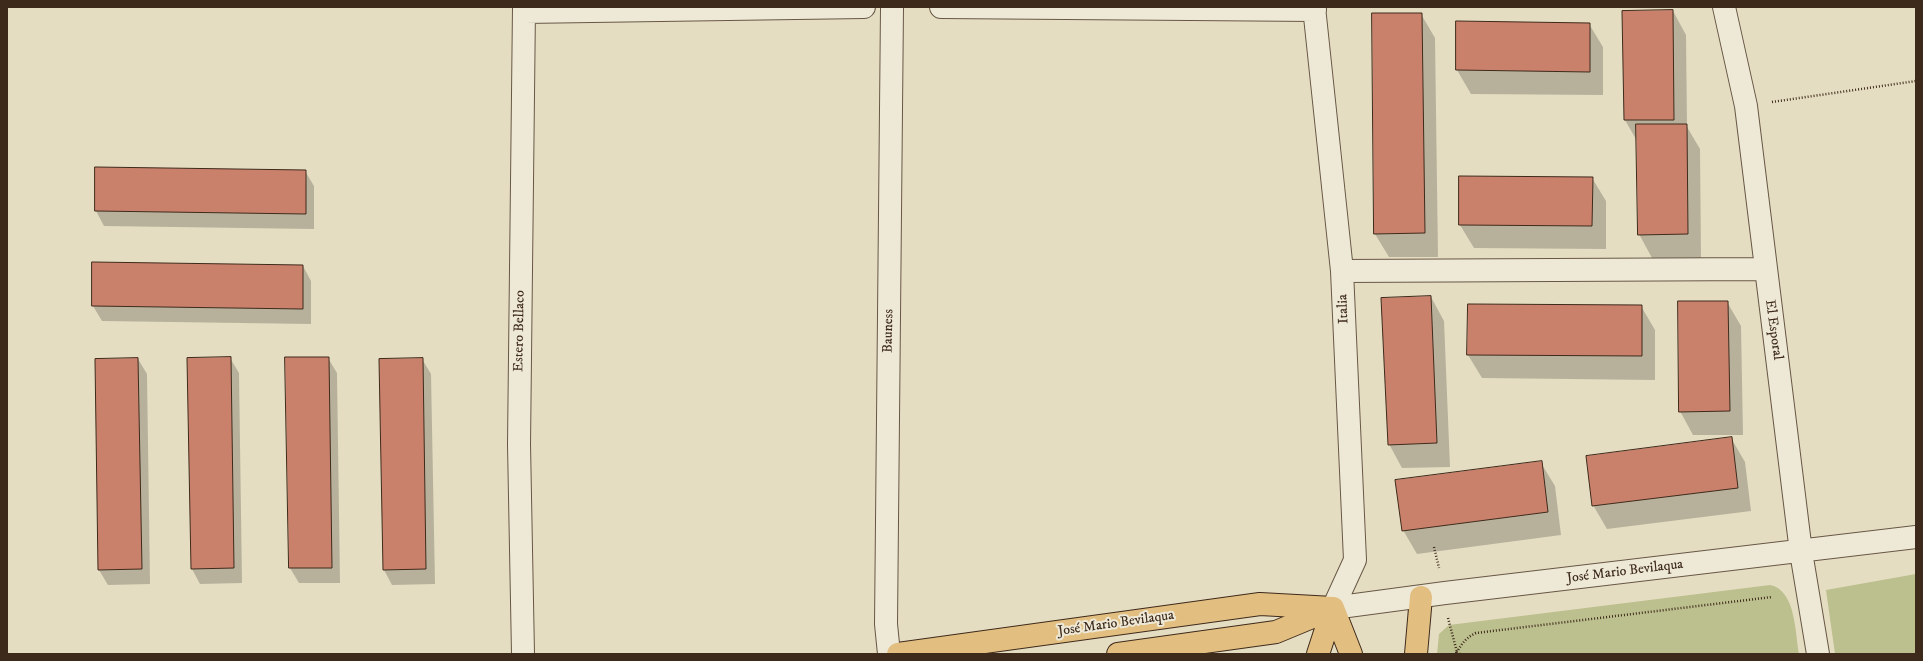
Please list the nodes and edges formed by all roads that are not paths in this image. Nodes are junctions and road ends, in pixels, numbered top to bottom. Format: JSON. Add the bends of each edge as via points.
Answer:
{"nodes":[{"id":1,"x":864,"y":7,"type":"edge"},
{"id":2,"x":892,"y":7,"type":"edge"},
{"id":3,"x":941,"y":7,"type":"edge"},
{"id":4,"x":1724,"y":7,"type":"edge"},
{"id":5,"x":1315,"y":8,"type":"edge"},
{"id":6,"x":524,"y":9,"type":"edge"},
{"id":7,"x":1765,"y":269,"type":"junction"},
{"id":8,"x":1342,"y":271,"type":"junction"},
{"id":9,"x":1916,"y":537,"type":"edge"},
{"id":10,"x":1800,"y":552,"type":"junction"},
{"id":11,"x":1421,"y":597,"type":"junction"},
{"id":12,"x":1334,"y":608,"type":"junction"},
{"id":13,"x":523,"y":654,"type":"edge"},
{"id":14,"x":889,"y":654,"type":"edge"},
{"id":15,"x":898,"y":654,"type":"edge"},
{"id":16,"x":1118,"y":654,"type":"edge"},
{"id":17,"x":1318,"y":654,"type":"edge"},
{"id":18,"x":1351,"y":654,"type":"edge"},
{"id":19,"x":1416,"y":654,"type":"edge"},
{"id":20,"x":1818,"y":654,"type":"edge"}],
"edges":[{"from":1,"to":6,"type":"street"},
{"from":2,"to":14,"type":"street","name":"Bauness","via":[[886,624]]},
{"from":3,"to":5,"type":"street"},
{"from":4,"to":7,"type":"street","name":"El Esporal","via":[[1746,106]]},
{"from":5,"to":8,"type":"street","name":"Italia"},
{"from":6,"to":13,"type":"street","name":"Estero Bellaco","via":[[519,436]]},
{"from":7,"to":8,"type":"street"},
{"from":7,"to":10,"type":"street","name":"El Esporal"},
{"from":8,"to":12,"type":"street","name":"Italia","via":[[1355,560]]},
{"from":9,"to":10,"type":"street","name":"José Mario Bevilaqua"},
{"from":10,"to":11,"type":"street","name":"José Mario Bevilaqua"},
{"from":10,"to":20,"type":"street","name":"El Esporal"},
{"from":11,"to":12,"type":"street","name":"José Mario Bevilaqua"},
{"from":11,"to":19,"type":"main road"},
{"from":12,"to":15,"type":"main road","name":"José Mario Bevilaqua","via":[[1260,604]]},
{"from":12,"to":16,"type":"main road","name":"José Mario Bevilaqua","via":[[1276,632]]},
{"from":12,"to":17,"type":"main road"},
{"from":12,"to":18,"type":"main road"}]}
